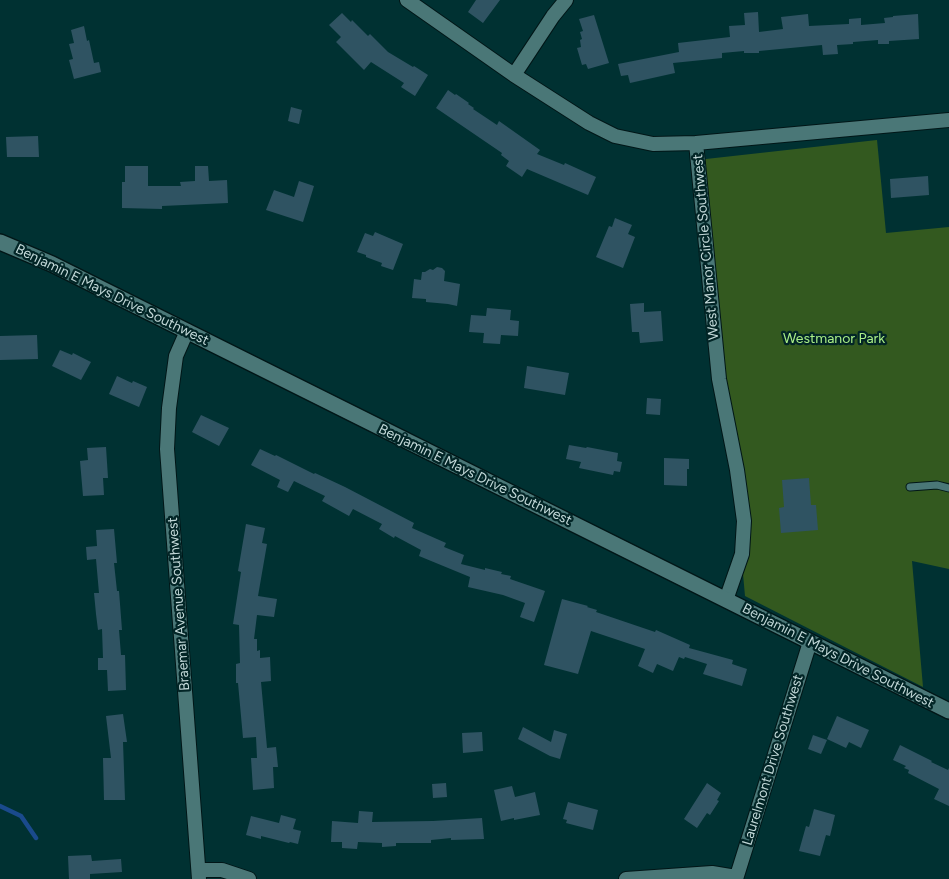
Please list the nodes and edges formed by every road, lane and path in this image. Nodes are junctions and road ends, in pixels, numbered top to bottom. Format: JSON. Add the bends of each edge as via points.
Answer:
{"nodes":[{"id":1,"x":407,"y":0,"type":"edge"},
{"id":2,"x":566,"y":0,"type":"edge"},
{"id":3,"x":514,"y":75,"type":"junction"},
{"id":4,"x":949,"y":120,"type":"edge"},
{"id":5,"x":696,"y":143,"type":"junction"},
{"id":6,"x":0,"y":242,"type":"edge"},
{"id":7,"x":187,"y":331,"type":"junction"},
{"id":8,"x":910,"y":487,"type":"dead end"},
{"id":9,"x":949,"y":488,"type":"edge"},
{"id":10,"x":726,"y":600,"type":"junction"},
{"id":11,"x":810,"y":642,"type":"junction"},
{"id":12,"x":949,"y":711,"type":"edge"},
{"id":13,"x":199,"y":874,"type":"edge"},
{"id":14,"x":736,"y":878,"type":"edge"},
{"id":15,"x":248,"y":879,"type":"edge"},
{"id":16,"x":626,"y":879,"type":"edge"}],
"edges":[{"from":1,"to":3,"type":"street"},
{"from":2,"to":3,"type":"street"},
{"from":3,"to":5,"type":"street","via":[[615,136],[653,144]]},
{"from":4,"to":5,"type":"street","name":"West Manor Circle Southwest"},
{"from":5,"to":10,"type":"street","name":"West Manor Circle Southwest","via":[[719,379],[744,521],[742,554]]},
{"from":6,"to":7,"type":"street","name":"Benjamin E Mays Drive Southwest"},
{"from":7,"to":10,"type":"street","name":"Benjamin E Mays Drive Southwest"},
{"from":7,"to":13,"type":"street","name":"Braemar Avenue Southwest","via":[[176,356],[167,449]]},
{"from":8,"to":9,"type":"lane","via":[[937,485]]},
{"from":10,"to":11,"type":"street","name":"Benjamin E Mays Drive Southwest"},
{"from":11,"to":12,"type":"street","name":"Benjamin E Mays Drive Southwest"},
{"from":11,"to":14,"type":"street","name":"Laurelmont Drive Southwest"},
{"from":13,"to":15,"type":"street","via":[[222,870]]},
{"from":14,"to":16,"type":"street","via":[[712,873]]}]}
